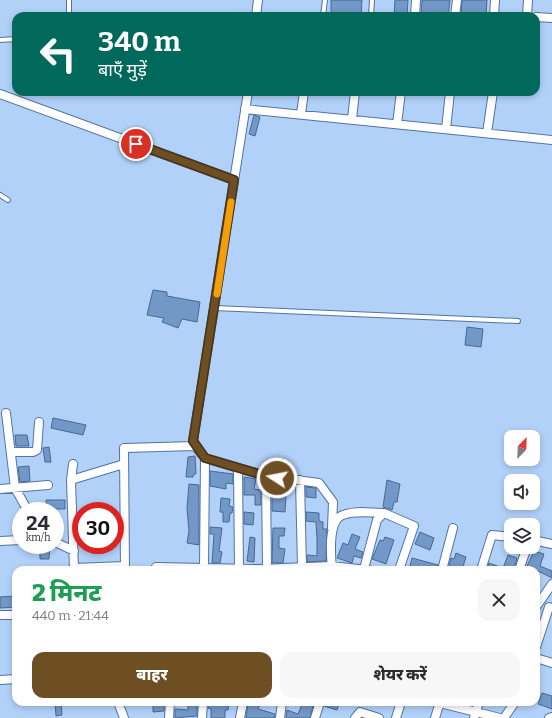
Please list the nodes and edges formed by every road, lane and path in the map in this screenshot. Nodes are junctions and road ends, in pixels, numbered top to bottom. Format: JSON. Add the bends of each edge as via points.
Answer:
{"nodes":[{"id":1,"x":69,"y":0,"type":"edge"},
{"id":2,"x":258,"y":0,"type":"edge"},
{"id":3,"x":325,"y":0,"type":"edge"},
{"id":4,"x":372,"y":0,"type":"edge"},
{"id":5,"x":416,"y":0,"type":"edge"},
{"id":6,"x":457,"y":0,"type":"edge"},
{"id":7,"x":495,"y":0,"type":"edge"},
{"id":8,"x":528,"y":0,"type":"edge"},
{"id":9,"x":69,"y":12,"type":"edge"},
{"id":10,"x":256,"y":12,"type":"edge"},
{"id":11,"x":324,"y":12,"type":"edge"},
{"id":12,"x":371,"y":12,"type":"edge"},
{"id":13,"x":415,"y":12,"type":"edge"},
{"id":14,"x":456,"y":12,"type":"edge"},
{"id":15,"x":494,"y":12,"type":"edge"},
{"id":16,"x":527,"y":12,"type":"edge"},
{"id":17,"x":540,"y":17,"type":"edge"},
{"id":18,"x":552,"y":18,"type":"edge"},
{"id":19,"x":12,"y":39,"type":"edge"},
{"id":20,"x":0,"y":40,"type":"edge"},
{"id":21,"x":0,"y":94,"type":"edge"},
{"id":22,"x":247,"y":96,"type":"edge"},
{"id":23,"x":304,"y":96,"type":"edge"},
{"id":24,"x":355,"y":96,"type":"edge"},
{"id":25,"x":400,"y":96,"type":"edge"},
{"id":26,"x":450,"y":96,"type":"edge"},
{"id":27,"x":492,"y":96,"type":"edge"},
{"id":28,"x":245,"y":108,"type":"junction"},
{"id":29,"x":302,"y":114,"type":"junction"},
{"id":30,"x":352,"y":119,"type":"junction"},
{"id":31,"x":397,"y":124,"type":"junction"},
{"id":32,"x":446,"y":129,"type":"junction"},
{"id":33,"x":487,"y":133,"type":"junction"},
{"id":34,"x":552,"y":140,"type":"edge"},
{"id":35,"x":234,"y":180,"type":"junction"},
{"id":36,"x":0,"y":195,"type":"edge"},
{"id":37,"x":8,"y":200,"type":"dead end"},
{"id":38,"x":214,"y":308,"type":"junction"},
{"id":39,"x":518,"y":321,"type":"dead end"},
{"id":40,"x":6,"y":413,"type":"dead end"},
{"id":41,"x":39,"y":422,"type":"dead end"},
{"id":42,"x":196,"y":446,"type":"junction"},
{"id":43,"x":11,"y":452,"type":"junction"},
{"id":44,"x":205,"y":458,"type":"junction"},
{"id":45,"x":73,"y":464,"type":"dead end"},
{"id":46,"x":124,"y":464,"type":"junction"},
{"id":47,"x":238,"y":468,"type":"junction"},
{"id":48,"x":266,"y":476,"type":"junction"},
{"id":49,"x":71,"y":480,"type":"junction"},
{"id":50,"x":300,"y":480,"type":"junction"},
{"id":51,"x":48,"y":485,"type":"dead end"},
{"id":52,"x":15,"y":488,"type":"junction"},
{"id":53,"x":0,"y":489,"type":"edge"},
{"id":54,"x":23,"y":502,"type":"edge"},
{"id":55,"x":72,"y":504,"type":"edge"},
{"id":56,"x":384,"y":513,"type":"junction"},
{"id":57,"x":332,"y":528,"type":"junction"},
{"id":58,"x":453,"y":528,"type":"dead end"},
{"id":59,"x":504,"y":536,"type":"edge"},
{"id":60,"x":12,"y":540,"type":"edge"},
{"id":61,"x":0,"y":541,"type":"edge"},
{"id":62,"x":540,"y":541,"type":"edge"},
{"id":63,"x":552,"y":544,"type":"edge"},
{"id":64,"x":74,"y":554,"type":"edge"},
{"id":65,"x":525,"y":554,"type":"edge"},
{"id":66,"x":74,"y":566,"type":"edge"},
{"id":67,"x":125,"y":566,"type":"edge"},
{"id":68,"x":204,"y":566,"type":"edge"},
{"id":69,"x":239,"y":566,"type":"edge"},
{"id":70,"x":267,"y":566,"type":"edge"},
{"id":71,"x":299,"y":566,"type":"edge"},
{"id":72,"x":332,"y":566,"type":"edge"},
{"id":73,"x":367,"y":566,"type":"edge"},
{"id":74,"x":400,"y":566,"type":"edge"},
{"id":75,"x":443,"y":566,"type":"edge"},
{"id":76,"x":482,"y":566,"type":"edge"},
{"id":77,"x":520,"y":566,"type":"edge"},
{"id":78,"x":552,"y":584,"type":"edge"},
{"id":79,"x":540,"y":601,"type":"edge"},
{"id":80,"x":549,"y":607,"type":"dead end"},
{"id":81,"x":12,"y":615,"type":"edge"},
{"id":82,"x":0,"y":616,"type":"edge"},
{"id":83,"x":540,"y":635,"type":"edge"},
{"id":84,"x":540,"y":659,"type":"edge"},
{"id":85,"x":552,"y":663,"type":"edge"},
{"id":86,"x":12,"y":679,"type":"edge"},
{"id":87,"x":0,"y":680,"type":"edge"},
{"id":88,"x":120,"y":706,"type":"edge"},
{"id":89,"x":170,"y":706,"type":"edge"},
{"id":90,"x":203,"y":706,"type":"edge"},
{"id":91,"x":242,"y":706,"type":"edge"},
{"id":92,"x":282,"y":706,"type":"edge"},
{"id":93,"x":319,"y":706,"type":"edge"},
{"id":94,"x":399,"y":706,"type":"edge"},
{"id":95,"x":439,"y":706,"type":"edge"},
{"id":96,"x":449,"y":706,"type":"edge"},
{"id":97,"x":512,"y":706,"type":"edge"},
{"id":98,"x":475,"y":715,"type":"edge"},
{"id":99,"x":552,"y":717,"type":"edge"},
{"id":100,"x":124,"y":718,"type":"edge"},
{"id":101,"x":169,"y":718,"type":"edge"},
{"id":102,"x":202,"y":718,"type":"edge"},
{"id":103,"x":240,"y":718,"type":"edge"},
{"id":104,"x":280,"y":718,"type":"edge"},
{"id":105,"x":316,"y":718,"type":"edge"},
{"id":106,"x":355,"y":718,"type":"edge"},
{"id":107,"x":379,"y":718,"type":"edge"},
{"id":108,"x":396,"y":718,"type":"edge"},
{"id":109,"x":435,"y":718,"type":"edge"},
{"id":110,"x":500,"y":718,"type":"edge"},
{"id":111,"x":504,"y":718,"type":"edge"},
{"id":112,"x":549,"y":718,"type":"edge"}],
"edges":[{"from":1,"to":9,"type":"lane"},
{"from":2,"to":10,"type":"street"},
{"from":3,"to":11,"type":"lane"},
{"from":4,"to":12,"type":"lane"},
{"from":5,"to":13,"type":"street"},
{"from":6,"to":14,"type":"street"},
{"from":7,"to":15,"type":"street"},
{"from":8,"to":16,"type":"street"},
{"from":17,"to":18,"type":"street"},
{"from":19,"to":20,"type":"lane"},
{"from":21,"to":35,"type":"street"},
{"from":22,"to":28,"type":"street"},
{"from":23,"to":29,"type":"street"},
{"from":24,"to":30,"type":"street"},
{"from":25,"to":31,"type":"street"},
{"from":26,"to":32,"type":"street"},
{"from":27,"to":33,"type":"street"},
{"from":28,"to":29,"type":"street"},
{"from":28,"to":35,"type":"street"},
{"from":29,"to":30,"type":"street"},
{"from":30,"to":31,"type":"street"},
{"from":31,"to":32,"type":"street"},
{"from":32,"to":33,"type":"street"},
{"from":33,"to":34,"type":"street"},
{"from":35,"to":38,"type":"street"},
{"from":36,"to":37,"type":"lane"},
{"from":38,"to":39,"type":"lane"},
{"from":38,"to":42,"type":"street","via":[[193,441]]},
{"from":40,"to":43,"type":"street"},
{"from":41,"to":43,"type":"street","via":[[37,450]]},
{"from":42,"to":44,"type":"street"},
{"from":42,"to":46,"type":"street","via":[[124,448]]},
{"from":43,"to":52,"type":"street"},
{"from":44,"to":47,"type":"street"},
{"from":44,"to":68,"type":"street"},
{"from":45,"to":49,"type":"street"},
{"from":46,"to":49,"type":"street"},
{"from":46,"to":67,"type":"street"},
{"from":47,"to":48,"type":"street"},
{"from":47,"to":69,"type":"street"},
{"from":48,"to":50,"type":"street"},
{"from":48,"to":70,"type":"street"},
{"from":49,"to":55,"type":"street"},
{"from":50,"to":57,"type":"street","via":[[320,483],[333,502]]},
{"from":50,"to":71,"type":"street"},
{"from":51,"to":52,"type":"street"},
{"from":52,"to":53,"type":"street"},
{"from":52,"to":54,"type":"street"},
{"from":56,"to":57,"type":"street","via":[[342,515],[336,519]]},
{"from":56,"to":73,"type":"street","via":[[377,520]]},
{"from":56,"to":74,"type":"street","via":[[414,526]]},
{"from":57,"to":72,"type":"street"},
{"from":58,"to":75,"type":"street"},
{"from":59,"to":76,"type":"street","via":[[492,535]]},
{"from":60,"to":61,"type":"street"},
{"from":62,"to":63,"type":"street"},
{"from":64,"to":66,"type":"street"},
{"from":65,"to":77,"type":"street"},
{"from":78,"to":79,"type":"street"},
{"from":80,"to":83,"type":"street"},
{"from":81,"to":82,"type":"street"},
{"from":84,"to":85,"type":"street"},
{"from":86,"to":87,"type":"street"},
{"from":88,"to":100,"type":"street"},
{"from":89,"to":101,"type":"street"},
{"from":90,"to":102,"type":"street"},
{"from":91,"to":103,"type":"street"},
{"from":92,"to":104,"type":"street"},
{"from":93,"to":105,"type":"street"},
{"from":94,"to":108,"type":"street"},
{"from":95,"to":109,"type":"street"},
{"from":96,"to":98,"type":"street"},
{"from":97,"to":111,"type":"street"},
{"from":98,"to":110,"type":"street"},
{"from":99,"to":112,"type":"street"},
{"from":106,"to":107,"type":"street","via":[[360,712]]}]}
